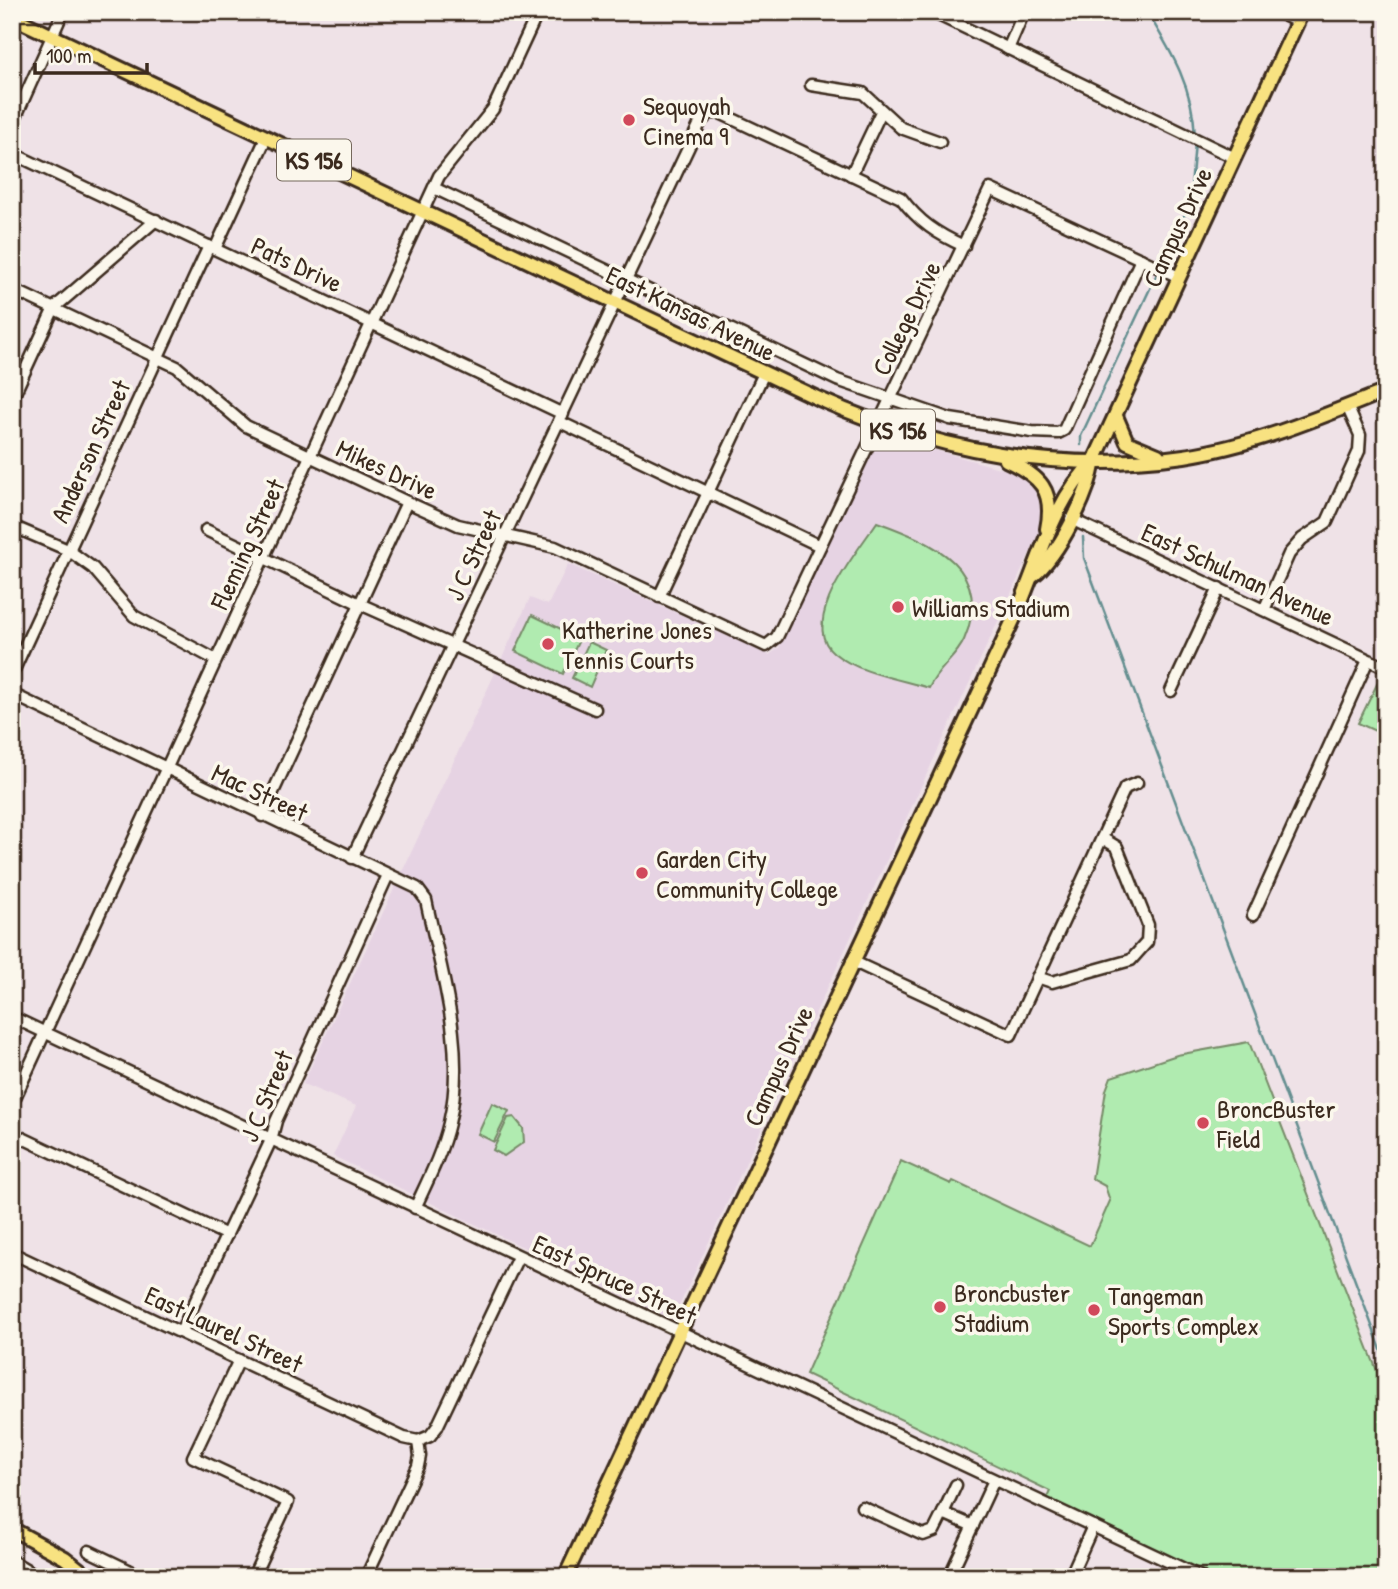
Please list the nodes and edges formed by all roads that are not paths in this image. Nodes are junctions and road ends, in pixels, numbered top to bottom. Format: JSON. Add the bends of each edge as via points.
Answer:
{"nodes":[{"id":1,"x":538,"y":12,"type":"edge"},
{"id":2,"x":932,"y":12,"type":"edge"},
{"id":3,"x":1024,"y":12,"type":"edge"},
{"id":4,"x":1277,"y":12,"type":"edge"},
{"id":5,"x":63,"y":13,"type":"edge"},
{"id":6,"x":12,"y":17,"type":"edge"},
{"id":7,"x":1300,"y":17,"type":"edge"},
{"id":8,"x":52,"y":36,"type":"junction"},
{"id":9,"x":1008,"y":49,"type":"junction"},
{"id":10,"x":811,"y":85,"type":"dead end"},
{"id":11,"x":881,"y":112,"type":"junction"},
{"id":12,"x":13,"y":123,"type":"edge"},
{"id":13,"x":266,"y":138,"type":"junction"},
{"id":14,"x":940,"y":142,"type":"dead end"},
{"id":15,"x":12,"y":153,"type":"edge"},
{"id":16,"x":1235,"y":158,"type":"junction"},
{"id":17,"x":851,"y":175,"type":"junction"},
{"id":18,"x":433,"y":188,"type":"junction"},
{"id":19,"x":424,"y":211,"type":"junction"},
{"id":20,"x":156,"y":220,"type":"junction"},
{"id":21,"x":964,"y":246,"type":"junction"},
{"id":22,"x":212,"y":247,"type":"junction"},
{"id":23,"x":1141,"y":260,"type":"junction"},
{"id":24,"x":1174,"y":275,"type":"junction"},
{"id":25,"x":628,"y":280,"type":"junction"},
{"id":26,"x":12,"y":289,"type":"edge"},
{"id":27,"x":616,"y":302,"type":"junction"},
{"id":28,"x":54,"y":308,"type":"junction"},
{"id":29,"x":372,"y":323,"type":"junction"},
{"id":30,"x":157,"y":357,"type":"junction"},
{"id":31,"x":764,"y":373,"type":"junction"},
{"id":32,"x":1386,"y":391,"type":"edge"},
{"id":33,"x":12,"y":399,"type":"edge"},
{"id":34,"x":890,"y":400,"type":"junction"},
{"id":35,"x":1347,"y":406,"type":"junction"},
{"id":36,"x":1116,"y":416,"type":"junction"},
{"id":37,"x":561,"y":418,"type":"junction"},
{"id":38,"x":878,"y":424,"type":"junction"},
{"id":39,"x":993,"y":454,"type":"junction"},
{"id":40,"x":310,"y":456,"type":"junction"},
{"id":41,"x":1167,"y":457,"type":"junction"},
{"id":42,"x":1094,"y":461,"type":"junction"},
{"id":43,"x":708,"y":493,"type":"junction"},
{"id":44,"x":407,"y":502,"type":"junction"},
{"id":45,"x":1071,"y":519,"type":"junction"},
{"id":46,"x":12,"y":526,"type":"edge"},
{"id":47,"x":206,"y":530,"type":"dead end"},
{"id":48,"x":504,"y":537,"type":"junction"},
{"id":49,"x":1044,"y":542,"type":"junction"},
{"id":50,"x":820,"y":546,"type":"junction"},
{"id":51,"x":68,"y":550,"type":"junction"},
{"id":52,"x":263,"y":559,"type":"junction"},
{"id":53,"x":1033,"y":576,"type":"junction"},
{"id":54,"x":1219,"y":588,"type":"junction"},
{"id":55,"x":659,"y":597,"type":"junction"},
{"id":56,"x":360,"y":604,"type":"junction"},
{"id":57,"x":1264,"y":610,"type":"junction"},
{"id":58,"x":453,"y":646,"type":"junction"},
{"id":59,"x":763,"y":646,"type":"joint"},
{"id":60,"x":216,"y":660,"type":"junction"},
{"id":61,"x":1368,"y":660,"type":"junction"},
{"id":62,"x":1386,"y":668,"type":"edge"},
{"id":63,"x":12,"y":674,"type":"edge"},
{"id":64,"x":1171,"y":691,"type":"dead end"},
{"id":65,"x":12,"y":694,"type":"edge"},
{"id":66,"x":595,"y":709,"type":"dead end"},
{"id":67,"x":166,"y":767,"type":"junction"},
{"id":68,"x":1137,"y":783,"type":"dead end"},
{"id":69,"x":262,"y":816,"type":"junction"},
{"id":70,"x":1102,"y":838,"type":"junction"},
{"id":71,"x":352,"y":858,"type":"junction"},
{"id":72,"x":388,"y":875,"type":"junction"},
{"id":73,"x":1253,"y":915,"type":"dead end"},
{"id":74,"x":852,"y":961,"type":"junction"},
{"id":75,"x":1037,"y":977,"type":"junction"},
{"id":76,"x":12,"y":1017,"type":"edge"},
{"id":77,"x":44,"y":1032,"type":"junction"},
{"id":78,"x":12,"y":1104,"type":"edge"},
{"id":79,"x":12,"y":1133,"type":"edge"},
{"id":80,"x":271,"y":1140,"type":"junction"},
{"id":81,"x":415,"y":1208,"type":"junction"},
{"id":82,"x":226,"y":1235,"type":"junction"},
{"id":83,"x":12,"y":1253,"type":"edge"},
{"id":84,"x":518,"y":1257,"type":"junction"},
{"id":85,"x":181,"y":1332,"type":"junction"},
{"id":86,"x":679,"y":1332,"type":"junction"},
{"id":87,"x":239,"y":1360,"type":"junction"},
{"id":88,"x":418,"y":1441,"type":"junction"},
{"id":89,"x":994,"y":1480,"type":"junction"},
{"id":90,"x":956,"y":1485,"type":"dead end"},
{"id":91,"x":862,"y":1507,"type":"dead end"},
{"id":92,"x":943,"y":1513,"type":"junction"},
{"id":93,"x":973,"y":1526,"type":"junction"},
{"id":94,"x":1093,"y":1526,"type":"junction"},
{"id":95,"x":12,"y":1529,"type":"edge"},
{"id":96,"x":89,"y":1551,"type":"dead end"},
{"id":97,"x":12,"y":1561,"type":"edge"},
{"id":98,"x":1195,"y":1575,"type":"edge"},
{"id":99,"x":39,"y":1577,"type":"edge"},
{"id":100,"x":89,"y":1577,"type":"edge"},
{"id":101,"x":143,"y":1577,"type":"edge"},
{"id":102,"x":253,"y":1577,"type":"edge"},
{"id":103,"x":366,"y":1577,"type":"edge"},
{"id":104,"x":565,"y":1577,"type":"edge"},
{"id":105,"x":949,"y":1577,"type":"edge"},
{"id":106,"x":1070,"y":1577,"type":"edge"}],
"edges":[{"from":1,"to":18,"type":"street","name":"Fleming Street","via":[[493,109]]},
{"from":2,"to":9,"type":"street"},
{"from":3,"to":9,"type":"street"},
{"from":4,"to":7,"type":"street"},
{"from":5,"to":8,"type":"street"},
{"from":6,"to":8,"type":"main road","name":"East Kansas Avenue","number":"KS 156"},
{"from":7,"to":16,"type":"main road","name":"Campus Drive"},
{"from":8,"to":12,"type":"street"},
{"from":8,"to":13,"type":"main road","name":"East Kansas Avenue","number":"KS 156"},
{"from":9,"to":16,"type":"street"},
{"from":10,"to":11,"type":"street","via":[[863,93]]},
{"from":11,"to":14,"type":"street","via":[[901,128]]},
{"from":11,"to":17,"type":"street"},
{"from":13,"to":19,"type":"main road","name":"East Kansas Avenue","number":"KS 156"},
{"from":13,"to":22,"type":"street","name":"Anderson Street"},
{"from":15,"to":20,"type":"street","name":"Pats Drive"},
{"from":16,"to":24,"type":"main road","name":"Campus Drive"},
{"from":17,"to":21,"type":"street","via":[[901,198],[921,222]]},
{"from":17,"to":25,"type":"street","name":"J C Street","via":[[720,113],[710,113],[701,121]]},
{"from":18,"to":19,"type":"street","name":"Fleming Street"},
{"from":18,"to":25,"type":"street"},
{"from":19,"to":27,"type":"main road","name":"East Kansas Avenue","number":"KS 156"},
{"from":19,"to":29,"type":"street","name":"Fleming Street"},
{"from":20,"to":22,"type":"street","name":"Pats Drive"},
{"from":20,"to":28,"type":"street"},
{"from":21,"to":23,"type":"street","name":"College Drive","via":[[990,189]]},
{"from":21,"to":34,"type":"street","name":"College Drive"},
{"from":22,"to":29,"type":"street","name":"Pats Drive"},
{"from":22,"to":30,"type":"street","name":"Anderson Street"},
{"from":23,"to":24,"type":"street","name":"College Drive"},
{"from":23,"to":34,"type":"street","via":[[1064,430],[1032,432],[977,424]]},
{"from":24,"to":36,"type":"main road","name":"Campus Drive"},
{"from":25,"to":27,"type":"street","name":"J C Street"},
{"from":25,"to":34,"type":"street","via":[[837,380]]},
{"from":26,"to":28,"type":"street","name":"Mikes Drive"},
{"from":27,"to":31,"type":"main road","name":"East Kansas Avenue","number":"KS 156"},
{"from":27,"to":37,"type":"street","name":"J C Street"},
{"from":28,"to":30,"type":"street","name":"Mikes Drive"},
{"from":28,"to":33,"type":"street"},
{"from":29,"to":37,"type":"street","name":"Pats Drive"},
{"from":29,"to":40,"type":"street","name":"Fleming Street"},
{"from":30,"to":40,"type":"street","name":"Mikes Drive","via":[[177,367],[246,426]]},
{"from":30,"to":51,"type":"street","name":"Anderson Street"},
{"from":31,"to":38,"type":"main road","name":"East Kansas Avenue","number":"KS 156"},
{"from":31,"to":43,"type":"street"},
{"from":32,"to":35,"type":"main road","name":"East Kansas Avenue","number":"KS 156"},
{"from":34,"to":38,"type":"street","name":"College Drive"},
{"from":35,"to":41,"type":"main road","name":"East Kansas Avenue","number":"KS 156","via":[[1262,437]]},
{"from":35,"to":57,"type":"street","via":[[1360,435],[1359,451],[1328,522],[1289,554]]},
{"from":36,"to":41,"type":"main road","via":[[1127,442]]},
{"from":36,"to":42,"type":"main road","name":"Campus Drive"},
{"from":37,"to":43,"type":"street","name":"Pats Drive"},
{"from":37,"to":48,"type":"street","name":"J C Street"},
{"from":38,"to":39,"type":"main road","name":"East Kansas Avenue","number":"KS 156"},
{"from":38,"to":50,"type":"street","name":"College Drive"},
{"from":39,"to":42,"type":"main road","name":"East Kansas Avenue","number":"KS 156"},
{"from":39,"to":49,"type":"main road","via":[[1032,473],[1045,491],[1049,505]]},
{"from":40,"to":44,"type":"street","name":"Mikes Drive"},
{"from":40,"to":52,"type":"street","name":"Fleming Street"},
{"from":41,"to":42,"type":"main road","name":"East Kansas Avenue","number":"KS 156"},
{"from":42,"to":45,"type":"main road","name":"Campus Drive","via":[[1090,484]]},
{"from":42,"to":49,"type":"main road","name":"Campus Drive","via":[[1078,477]]},
{"from":43,"to":50,"type":"street","name":"Pats Drive"},
{"from":43,"to":55,"type":"street"},
{"from":44,"to":48,"type":"street","name":"Mikes Drive","via":[[458,525]]},
{"from":44,"to":56,"type":"street"},
{"from":45,"to":53,"type":"main road","name":"Campus Drive","via":[[1047,564]]},
{"from":45,"to":54,"type":"street","name":"East Schulman Avenue"},
{"from":46,"to":51,"type":"street"},
{"from":47,"to":52,"type":"street"},
{"from":48,"to":55,"type":"street","name":"Mikes Drive","via":[[555,547]]},
{"from":48,"to":58,"type":"street","name":"J C Street"},
{"from":49,"to":53,"type":"main road","name":"Campus Drive"},
{"from":50,"to":59,"type":"street","name":"College Drive","via":[[777,637]]},
{"from":51,"to":60,"type":"street","via":[[93,568],[134,616]]},
{"from":51,"to":63,"type":"street","name":"Anderson Street"},
{"from":52,"to":56,"type":"street"},
{"from":52,"to":60,"type":"street","name":"Fleming Street"},
{"from":53,"to":74,"type":"main road","name":"Campus Drive"},
{"from":54,"to":57,"type":"street","name":"East Schulman Avenue"},
{"from":54,"to":64,"type":"street"},
{"from":55,"to":59,"type":"street","name":"Mikes Drive"},
{"from":56,"to":58,"type":"street"},
{"from":56,"to":69,"type":"street"},
{"from":57,"to":61,"type":"street","name":"East Schulman Avenue"},
{"from":58,"to":66,"type":"street"},
{"from":58,"to":71,"type":"street","name":"J C Street"},
{"from":60,"to":67,"type":"street","name":"Fleming Street"},
{"from":61,"to":62,"type":"street","name":"East Schulman Avenue"},
{"from":61,"to":73,"type":"street"},
{"from":65,"to":67,"type":"street","name":"Mac Street"},
{"from":67,"to":69,"type":"street","name":"Mac Street"},
{"from":67,"to":77,"type":"street","name":"Fleming Street"},
{"from":68,"to":70,"type":"street","via":[[1125,788]]},
{"from":69,"to":71,"type":"street","name":"Mac Street"},
{"from":70,"to":75,"type":"street"},
{"from":70,"to":75,"type":"street","via":[[1117,847],[1148,925],[1147,942],[1131,960],[1052,982]]},
{"from":71,"to":72,"type":"street","name":"Mac Street"},
{"from":72,"to":80,"type":"street","name":"J C Street","via":[[275,1121]]},
{"from":72,"to":81,"type":"street","name":"Mac Street","via":[[417,888],[426,900],[454,1046],[455,1093],[445,1140]]},
{"from":74,"to":75,"type":"street","via":[[1010,1035]]},
{"from":74,"to":86,"type":"main road","name":"Campus Drive"},
{"from":76,"to":77,"type":"street","name":"East Spruce Street"},
{"from":77,"to":78,"type":"street","name":"Fleming Street"},
{"from":77,"to":80,"type":"street","name":"East Spruce Street"},
{"from":79,"to":82,"type":"street"},
{"from":80,"to":81,"type":"street","name":"East Spruce Street"},
{"from":80,"to":82,"type":"street","name":"J C Street"},
{"from":81,"to":84,"type":"street","name":"East Spruce Street"},
{"from":82,"to":85,"type":"street","name":"J C Street"},
{"from":83,"to":85,"type":"street","name":"East Laurel Street"},
{"from":84,"to":86,"type":"street","name":"East Spruce Street"},
{"from":84,"to":88,"type":"street","via":[[438,1427]]},
{"from":85,"to":87,"type":"street","name":"East Laurel Street"},
{"from":86,"to":89,"type":"street","name":"East Spruce Street"},
{"from":86,"to":104,"type":"main road","name":"Campus Drive"},
{"from":87,"to":88,"type":"street","name":"East Laurel Street"},
{"from":87,"to":102,"type":"street","via":[[193,1457],[288,1502]]},
{"from":88,"to":103,"type":"street","via":[[418,1466]]},
{"from":89,"to":93,"type":"street"},
{"from":89,"to":94,"type":"street","name":"East Spruce Street"},
{"from":90,"to":92,"type":"street"},
{"from":91,"to":92,"type":"street","via":[[923,1535],[934,1531]]},
{"from":92,"to":93,"type":"street"},
{"from":93,"to":105,"type":"street"},
{"from":94,"to":98,"type":"street","name":"East Spruce Street"},
{"from":94,"to":106,"type":"street"},
{"from":95,"to":100,"type":"main road"},
{"from":96,"to":101,"type":"street"},
{"from":97,"to":99,"type":"street"}]}
